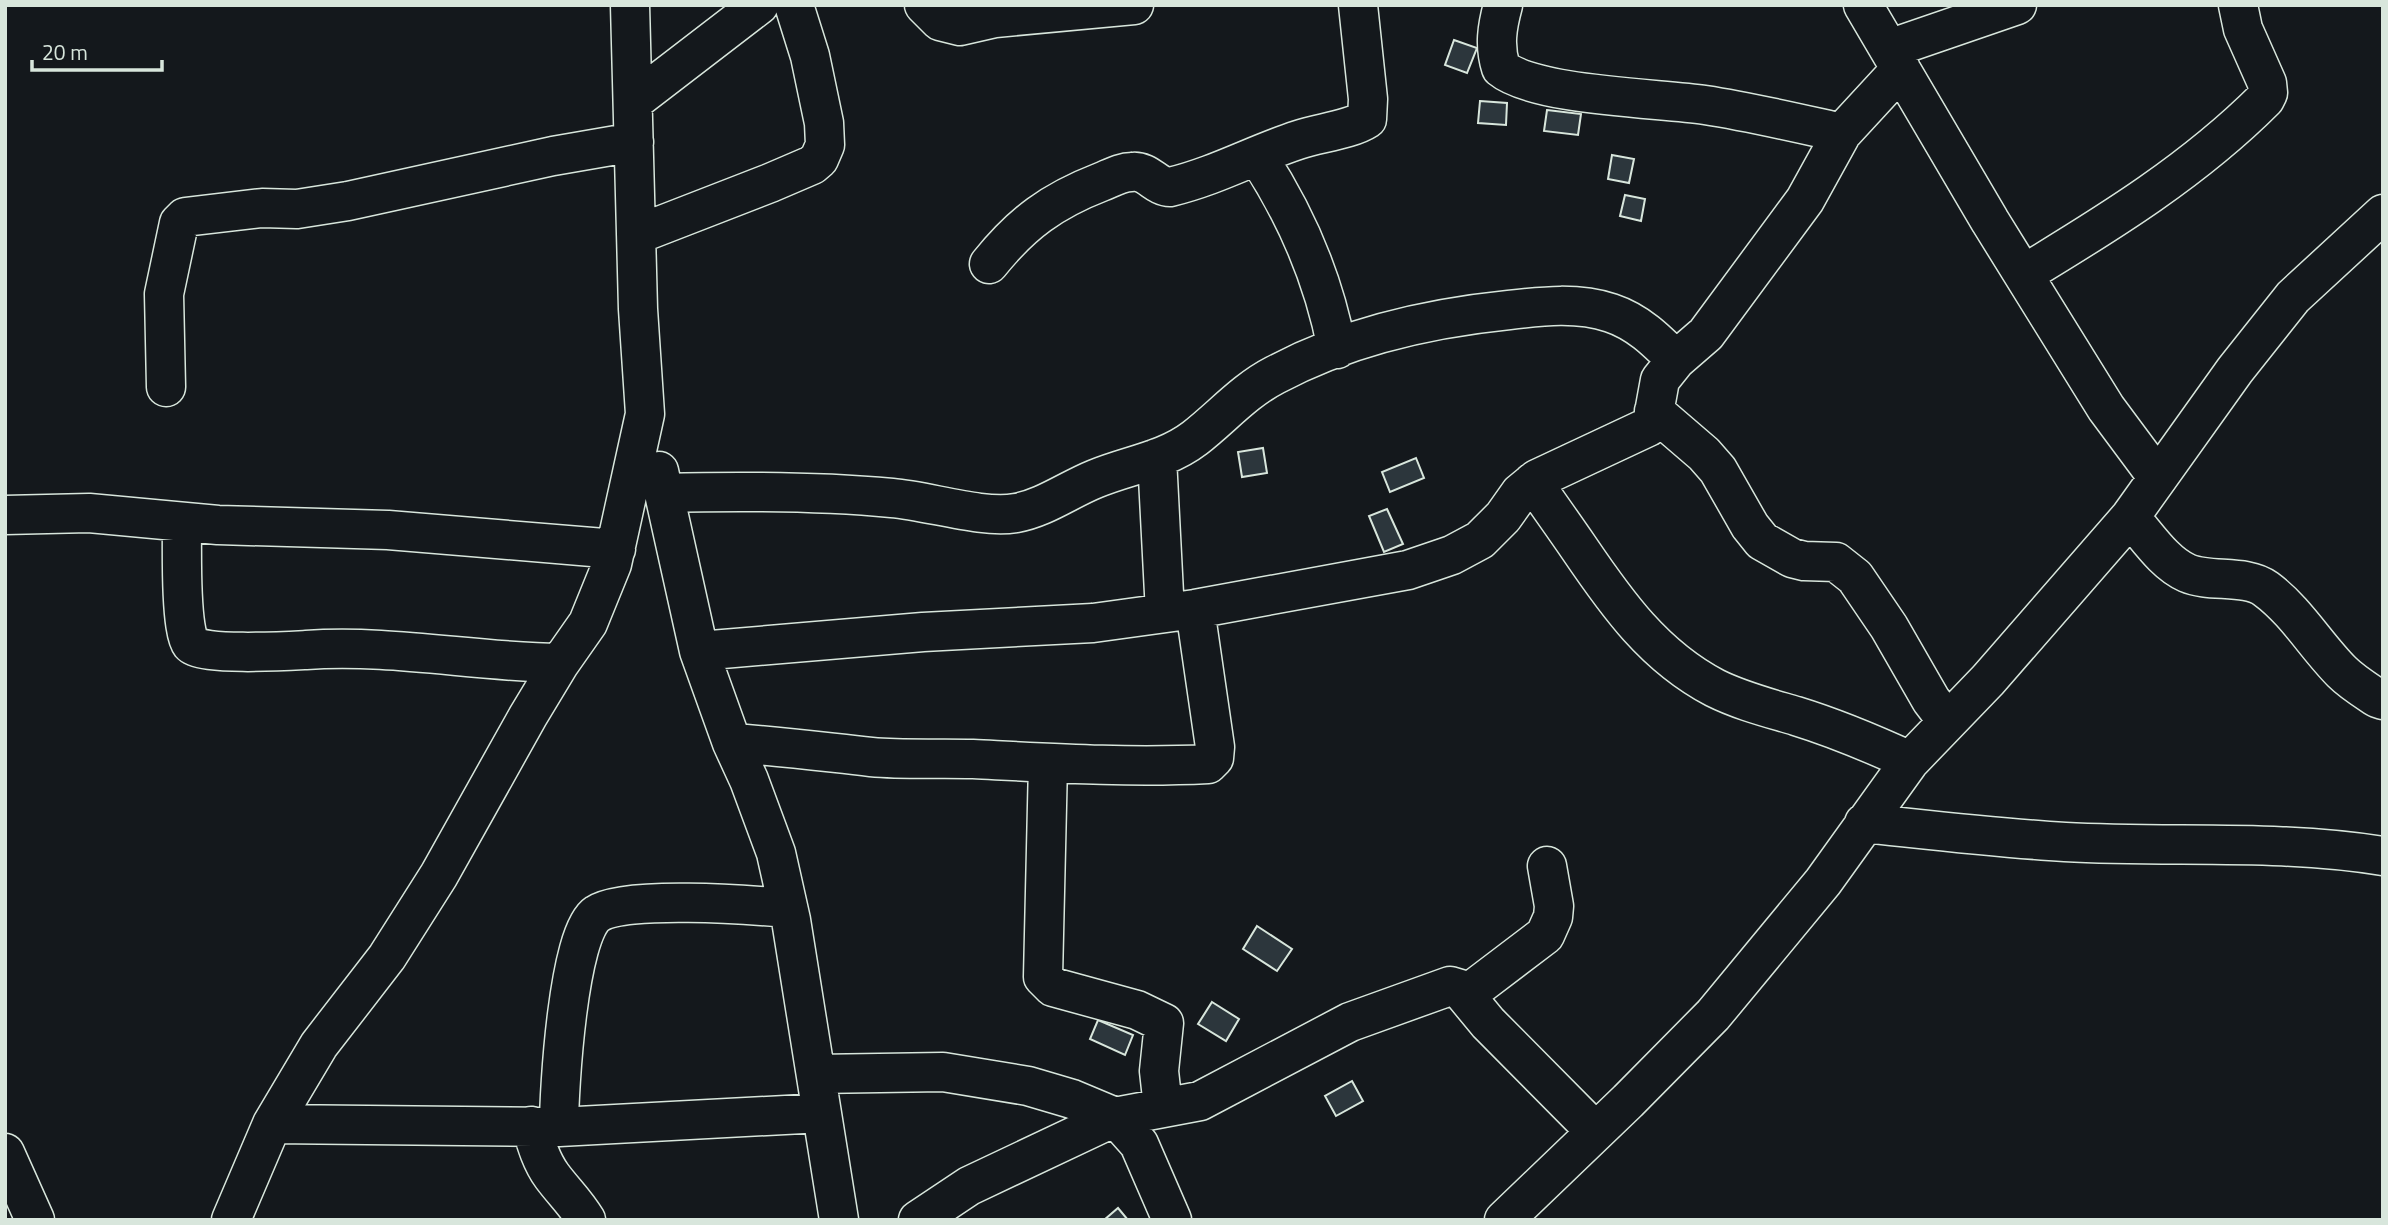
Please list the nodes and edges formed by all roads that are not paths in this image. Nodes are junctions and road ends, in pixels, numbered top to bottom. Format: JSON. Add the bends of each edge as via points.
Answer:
{"nodes":[{"id":1,"x":630,"y":5,"type":"edge"},
{"id":2,"x":759,"y":5,"type":"edge"},
{"id":3,"x":794,"y":5,"type":"edge"},
{"id":4,"x":924,"y":5,"type":"edge"},
{"id":5,"x":1134,"y":5,"type":"edge"},
{"id":6,"x":1358,"y":5,"type":"edge"},
{"id":7,"x":1503,"y":5,"type":"edge"},
{"id":8,"x":1864,"y":5,"type":"edge"},
{"id":9,"x":2017,"y":5,"type":"edge"},
{"id":10,"x":2238,"y":5,"type":"edge"},
{"id":11,"x":1895,"y":59,"type":"junction"},
{"id":12,"x":634,"y":101,"type":"junction"},
{"id":13,"x":1842,"y":133,"type":"junction"},
{"id":14,"x":634,"y":142,"type":"junction"},
{"id":15,"x":1258,"y":157,"type":"junction"},
{"id":16,"x":2383,"y":214,"type":"edge"},
{"id":17,"x":636,"y":235,"type":"junction"},
{"id":18,"x":989,"y":264,"type":"dead end"},
{"id":19,"x":2024,"y":274,"type":"junction"},
{"id":20,"x":1337,"y":349,"type":"junction"},
{"id":21,"x":1676,"y":360,"type":"junction"},
{"id":22,"x":166,"y":387,"type":"dead end"},
{"id":23,"x":1654,"y":411,"type":"junction"},
{"id":24,"x":645,"y":414,"type":"junction"},
{"id":25,"x":1157,"y":458,"type":"junction"},
{"id":26,"x":2158,"y":478,"type":"junction"},
{"id":27,"x":1533,"y":482,"type":"junction"},
{"id":28,"x":665,"y":493,"type":"junction"},
{"id":29,"x":5,"y":514,"type":"edge"},
{"id":30,"x":2130,"y":517,"type":"junction"},
{"id":31,"x":182,"y":523,"type":"junction"},
{"id":32,"x":616,"y":549,"type":"junction"},
{"id":33,"x":1180,"y":611,"type":"junction"},
{"id":34,"x":699,"y":651,"type":"junction"},
{"id":35,"x":560,"y":663,"type":"junction"},
{"id":36,"x":2383,"y":700,"type":"edge"},
{"id":37,"x":1947,"y":721,"type":"junction"},
{"id":38,"x":732,"y":743,"type":"junction"},
{"id":39,"x":1910,"y":761,"type":"junction"},
{"id":40,"x":1048,"y":763,"type":"junction"},
{"id":41,"x":1864,"y":823,"type":"junction"},
{"id":42,"x":2383,"y":856,"type":"edge"},
{"id":43,"x":1547,"y":866,"type":"dead end"},
{"id":44,"x":788,"y":908,"type":"junction"},
{"id":45,"x":1466,"y":995,"type":"junction"},
{"id":46,"x":816,"y":1074,"type":"junction"},
{"id":47,"x":1163,"y":1107,"type":"junction"},
{"id":48,"x":822,"y":1113,"type":"junction"},
{"id":49,"x":1115,"y":1117,"type":"junction"},
{"id":50,"x":272,"y":1124,"type":"junction"},
{"id":51,"x":545,"y":1126,"type":"junction"},
{"id":52,"x":1595,"y":1131,"type":"junction"},
{"id":53,"x":5,"y":1153,"type":"edge"},
{"id":54,"x":35,"y":1220,"type":"edge"},
{"id":55,"x":231,"y":1220,"type":"edge"},
{"id":56,"x":586,"y":1220,"type":"edge"},
{"id":57,"x":839,"y":1220,"type":"edge"},
{"id":58,"x":918,"y":1220,"type":"edge"},
{"id":59,"x":1172,"y":1220,"type":"edge"},
{"id":60,"x":1505,"y":1220,"type":"edge"}],
"edges":[{"from":1,"to":12,"type":"street"},
{"from":2,"to":12,"type":"street"},
{"from":3,"to":17,"type":"street","via":[[824,123],[825,145],[819,159],[780,179]]},
{"from":4,"to":5,"type":"street","via":[[940,21],[960,26],[995,18]]},
{"from":6,"to":15,"type":"street","via":[[1367,119],[1273,148]]},
{"from":7,"to":13,"type":"street","via":[[1496,37],[1500,68],[1523,80],[1705,105]]},
{"from":8,"to":11,"type":"street"},
{"from":9,"to":11,"type":"street"},
{"from":10,"to":19,"type":"street","via":[[2267,83],[2265,99],[2204,156],[2121,215]]},
{"from":11,"to":13,"type":"street"},
{"from":11,"to":19,"type":"street"},
{"from":12,"to":14,"type":"street"},
{"from":13,"to":21,"type":"street","via":[[1805,200],[1706,334]]},
{"from":14,"to":17,"type":"street"},
{"from":14,"to":22,"type":"street","via":[[348,201],[184,218],[179,223],[164,294]]},
{"from":15,"to":18,"type":"street","via":[[1170,187],[1142,172],[1117,175],[1077,191],[1037,215]]},
{"from":15,"to":20,"type":"street","via":[[1306,246],[1325,295]]},
{"from":16,"to":26,"type":"street","via":[[2292,297]]},
{"from":17,"to":24,"type":"street"},
{"from":19,"to":26,"type":"street","via":[[2106,408]]},
{"from":20,"to":21,"type":"street","via":[[1467,314],[1561,305],[1632,321]]},
{"from":20,"to":25,"type":"street","via":[[1294,365],[1251,389],[1194,438]]},
{"from":21,"to":23,"type":"street","via":[[1660,380]]},
{"from":23,"to":27,"type":"street","via":[[1652,424],[1644,430]]},
{"from":23,"to":37,"type":"street","via":[[1718,470],[1762,541],[1792,558],[1836,562],[1855,577]]},
{"from":24,"to":28,"type":"street"},
{"from":24,"to":32,"type":"street"},
{"from":25,"to":28,"type":"street","via":[[1093,480],[1032,510],[1000,515],[895,498]]},
{"from":25,"to":33,"type":"street"},
{"from":26,"to":30,"type":"street"},
{"from":27,"to":33,"type":"street","via":[[1480,540],[1452,555],[1408,570]]},
{"from":27,"to":39,"type":"street","via":[[1615,601],[1672,661],[1716,688],[1867,741]]},
{"from":28,"to":34,"type":"street"},
{"from":29,"to":31,"type":"street","via":[[89,513]]},
{"from":30,"to":36,"type":"street","via":[[2167,559],[2188,574],[2259,584],[2266,589],[2343,673]]},
{"from":30,"to":37,"type":"street"},
{"from":31,"to":32,"type":"street","via":[[388,530]]},
{"from":31,"to":35,"type":"street","via":[[184,615],[188,640],[197,648],[242,652],[364,649]]},
{"from":32,"to":35,"type":"street","via":[[588,624]]},
{"from":33,"to":34,"type":"street","via":[[1093,623]]},
{"from":33,"to":40,"type":"street","via":[[1215,747],[1212,761],[1173,765]]},
{"from":34,"to":38,"type":"street"},
{"from":35,"to":50,"type":"street","via":[[439,875],[387,957],[319,1045]]},
{"from":37,"to":39,"type":"street"},
{"from":38,"to":40,"type":"street","via":[[872,757]]},
{"from":38,"to":44,"type":"street","via":[[776,853]]},
{"from":39,"to":41,"type":"street"},
{"from":40,"to":47,"type":"street","via":[[1043,977],[1052,987],[1137,1010],[1164,1023],[1159,1071]]},
{"from":41,"to":42,"type":"street","via":[[2066,842],[2337,848]]},
{"from":41,"to":52,"type":"street","via":[[1824,882],[1713,1015]]},
{"from":43,"to":45,"type":"street","via":[[1554,906],[1545,935]]},
{"from":44,"to":46,"type":"street"},
{"from":44,"to":51,"type":"street","via":[[636,904],[608,908],[591,919],[574,967],[559,1097]]},
{"from":45,"to":47,"type":"street","via":[[1459,987],[1450,986],[1350,1022],[1212,1096]]},
{"from":45,"to":52,"type":"street"},
{"from":46,"to":48,"type":"street"},
{"from":46,"to":49,"type":"street","via":[[943,1072],[1028,1086]]},
{"from":47,"to":49,"type":"street"},
{"from":48,"to":51,"type":"street"},
{"from":48,"to":57,"type":"street"},
{"from":49,"to":58,"type":"street","via":[[969,1186]]},
{"from":49,"to":59,"type":"street","via":[[1139,1144]]},
{"from":50,"to":51,"type":"street"},
{"from":50,"to":55,"type":"street"},
{"from":51,"to":56,"type":"street","via":[[543,1161]]},
{"from":52,"to":60,"type":"street"},
{"from":53,"to":54,"type":"street"}]}
